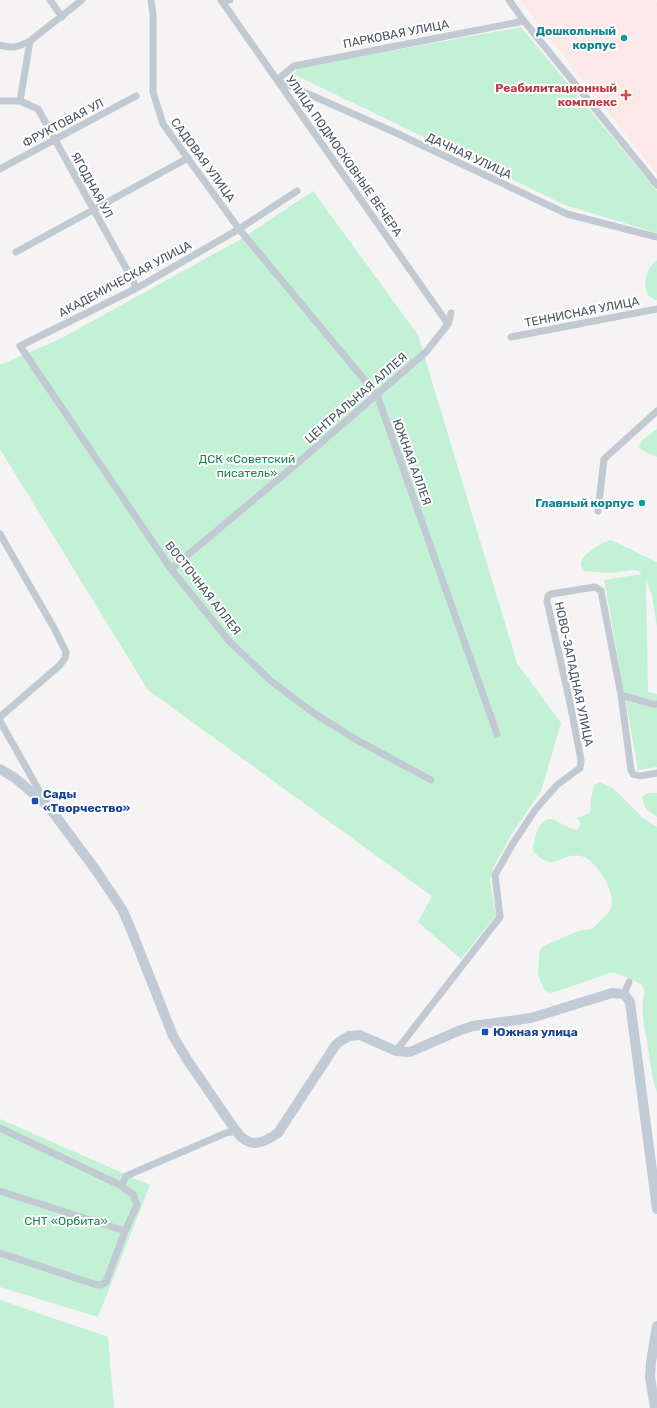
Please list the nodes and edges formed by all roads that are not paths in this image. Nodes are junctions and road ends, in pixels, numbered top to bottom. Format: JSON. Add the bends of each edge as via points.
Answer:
{"nodes":[{"id":1,"x":50,"y":0,"type":"edge"},
{"id":2,"x":82,"y":0,"type":"edge"},
{"id":3,"x":151,"y":0,"type":"edge"},
{"id":4,"x":230,"y":0,"type":"edge"},
{"id":5,"x":509,"y":0,"type":"edge"},
{"id":6,"x":221,"y":1,"type":"edge"},
{"id":7,"x":62,"y":17,"type":"junction"},
{"id":8,"x":524,"y":21,"type":"junction"},
{"id":9,"x":30,"y":41,"type":"junction"},
{"id":10,"x":0,"y":44,"type":"edge"},
{"id":11,"x":277,"y":80,"type":"junction"},
{"id":12,"x":136,"y":96,"type":"dead end"},
{"id":13,"x":0,"y":101,"type":"edge"},
{"id":14,"x":20,"y":101,"type":"junction"},
{"id":15,"x":55,"y":139,"type":"junction"},
{"id":16,"x":188,"y":158,"type":"junction"},
{"id":17,"x":0,"y":169,"type":"edge"},
{"id":18,"x":657,"y":185,"type":"edge"},
{"id":19,"x":297,"y":191,"type":"dead end"},
{"id":20,"x":94,"y":210,"type":"junction"},
{"id":21,"x":241,"y":231,"type":"junction"},
{"id":22,"x":657,"y":237,"type":"edge"},
{"id":23,"x":16,"y":252,"type":"dead end"},
{"id":24,"x":137,"y":288,"type":"junction"},
{"id":25,"x":657,"y":309,"type":"edge"},
{"id":26,"x":451,"y":313,"type":"dead end"},
{"id":27,"x":448,"y":324,"type":"junction"},
{"id":28,"x":511,"y":337,"type":"dead end"},
{"id":29,"x":20,"y":346,"type":"joint"},
{"id":30,"x":376,"y":395,"type":"junction"},
{"id":31,"x":657,"y":411,"type":"edge"},
{"id":32,"x":598,"y":511,"type":"dead end"},
{"id":33,"x":0,"y":534,"type":"edge"},
{"id":34,"x":171,"y":569,"type":"junction"},
{"id":35,"x":621,"y":695,"type":"junction"},
{"id":36,"x":657,"y":704,"type":"edge"},
{"id":37,"x":0,"y":717,"type":"edge"},
{"id":38,"x":0,"y":721,"type":"edge"},
{"id":39,"x":497,"y":734,"type":"dead end"},
{"id":40,"x":0,"y":769,"type":"edge"},
{"id":41,"x":657,"y":773,"type":"edge"},
{"id":42,"x":430,"y":780,"type":"dead end"},
{"id":43,"x":46,"y":803,"type":"junction"},
{"id":44,"x":629,"y":982,"type":"dead end"},
{"id":45,"x":624,"y":994,"type":"junction"},
{"id":46,"x":396,"y":1051,"type":"junction"},
{"id":47,"x":0,"y":1128,"type":"edge"},
{"id":48,"x":236,"y":1131,"type":"junction"},
{"id":49,"x":122,"y":1186,"type":"junction"},
{"id":50,"x":0,"y":1191,"type":"edge"},
{"id":51,"x":657,"y":1209,"type":"edge"},
{"id":52,"x":125,"y":1231,"type":"junction"},
{"id":53,"x":0,"y":1254,"type":"edge"},
{"id":54,"x":657,"y":1326,"type":"edge"},
{"id":55,"x":655,"y":1408,"type":"edge"}],
"edges":[{"from":1,"to":7,"type":"street"},
{"from":2,"to":7,"type":"street"},
{"from":3,"to":16,"type":"street","name":"САДОВАЯ УЛИЦА","via":[[153,92],[162,124]]},
{"from":4,"to":6,"type":"street"},
{"from":5,"to":8,"type":"street"},
{"from":6,"to":11,"type":"street","name":"УЛИЦА ПОДМОСКОВНЫЕ ВЕЧЕРА"},
{"from":7,"to":9,"type":"street"},
{"from":8,"to":11,"type":"street","name":"ПАРКОВАЯ УЛИЦА","via":[[294,66]]},
{"from":8,"to":18,"type":"street"},
{"from":9,"to":10,"type":"street","via":[[20,47],[9,48]]},
{"from":9,"to":14,"type":"street"},
{"from":11,"to":22,"type":"street","name":"ДАЧНАЯ УЛИЦА","via":[[567,214]]},
{"from":11,"to":27,"type":"street","name":"УЛИЦА ПОДМОСКОВНЫЕ ВЕЧЕРА"},
{"from":12,"to":15,"type":"street","name":"ФРУКТОВАЯ УЛ"},
{"from":13,"to":14,"type":"street"},
{"from":14,"to":15,"type":"street","name":"ЯГОДНАЯ УЛ","via":[[38,109]]},
{"from":15,"to":17,"type":"street","name":"ФРУКТОВАЯ УЛ"},
{"from":15,"to":20,"type":"street","name":"ЯГОДНАЯ УЛ"},
{"from":16,"to":20,"type":"street"},
{"from":16,"to":21,"type":"street","name":"САДОВАЯ УЛИЦА"},
{"from":19,"to":21,"type":"street","name":"АКАДЕМИЧЕСКАЯ УЛИЦА"},
{"from":20,"to":23,"type":"street"},
{"from":20,"to":24,"type":"street","name":"ЯГОДНАЯ УЛ"},
{"from":21,"to":24,"type":"street","name":"АКАДЕМИЧЕСКАЯ УЛИЦА"},
{"from":21,"to":30,"type":"street","name":"ЮЖНАЯ АЛЛЕЯ"},
{"from":24,"to":29,"type":"street","name":"АКАДЕМИЧЕСКАЯ УЛИЦА"},
{"from":25,"to":28,"type":"street","name":"ТЕННИСНАЯ УЛИЦА"},
{"from":26,"to":27,"type":"street"},
{"from":27,"to":30,"type":"street","name":"ЦЕНТРАЛЬНАЯ АЛЛЕЯ","via":[[426,352]]},
{"from":29,"to":34,"type":"street","name":"ВОСТОЧНАЯ АЛЛЕЯ"},
{"from":30,"to":34,"type":"street","name":"ЦЕНТРАЛЬНАЯ АЛЛЕЯ"},
{"from":30,"to":39,"type":"street","name":"ЮЖНАЯ АЛЛЕЯ"},
{"from":31,"to":32,"type":"street","via":[[604,459]]},
{"from":33,"to":37,"type":"street","via":[[66,652],[60,665]]},
{"from":34,"to":42,"type":"street","name":"ВОСТОЧНАЯ АЛЛЕЯ","via":[[230,642],[271,681],[315,714]]},
{"from":35,"to":36,"type":"street"},
{"from":35,"to":41,"type":"street","via":[[631,770],[633,774],[640,776]]},
{"from":35,"to":46,"type":"street","name":"НОВО-ЗАПАДНАЯ УЛИЦА","via":[[601,592],[595,587],[548,596],[546,601],[570,703],[581,760],[580,768],[557,785],[534,810],[495,874],[500,917]]},
{"from":38,"to":43,"type":"street"},
{"from":40,"to":43,"type":"street"},
{"from":43,"to":48,"type":"street","via":[[122,910],[173,1036]]},
{"from":44,"to":45,"type":"street"},
{"from":45,"to":46,"type":"street","via":[[612,993],[531,1018],[473,1026],[458,1030],[417,1050]]},
{"from":45,"to":51,"type":"street","via":[[630,1002]]},
{"from":46,"to":48,"type":"street","via":[[360,1035],[349,1036],[335,1046],[278,1133],[265,1142],[256,1143],[244,1140]]},
{"from":47,"to":49,"type":"street"},
{"from":48,"to":49,"type":"street","via":[[126,1176]]},
{"from":49,"to":52,"type":"street","via":[[133,1194],[137,1205]]},
{"from":50,"to":52,"type":"street"},
{"from":52,"to":53,"type":"street","via":[[106,1282],[101,1285]]},
{"from":54,"to":55,"type":"street","via":[[650,1377]]}]}
